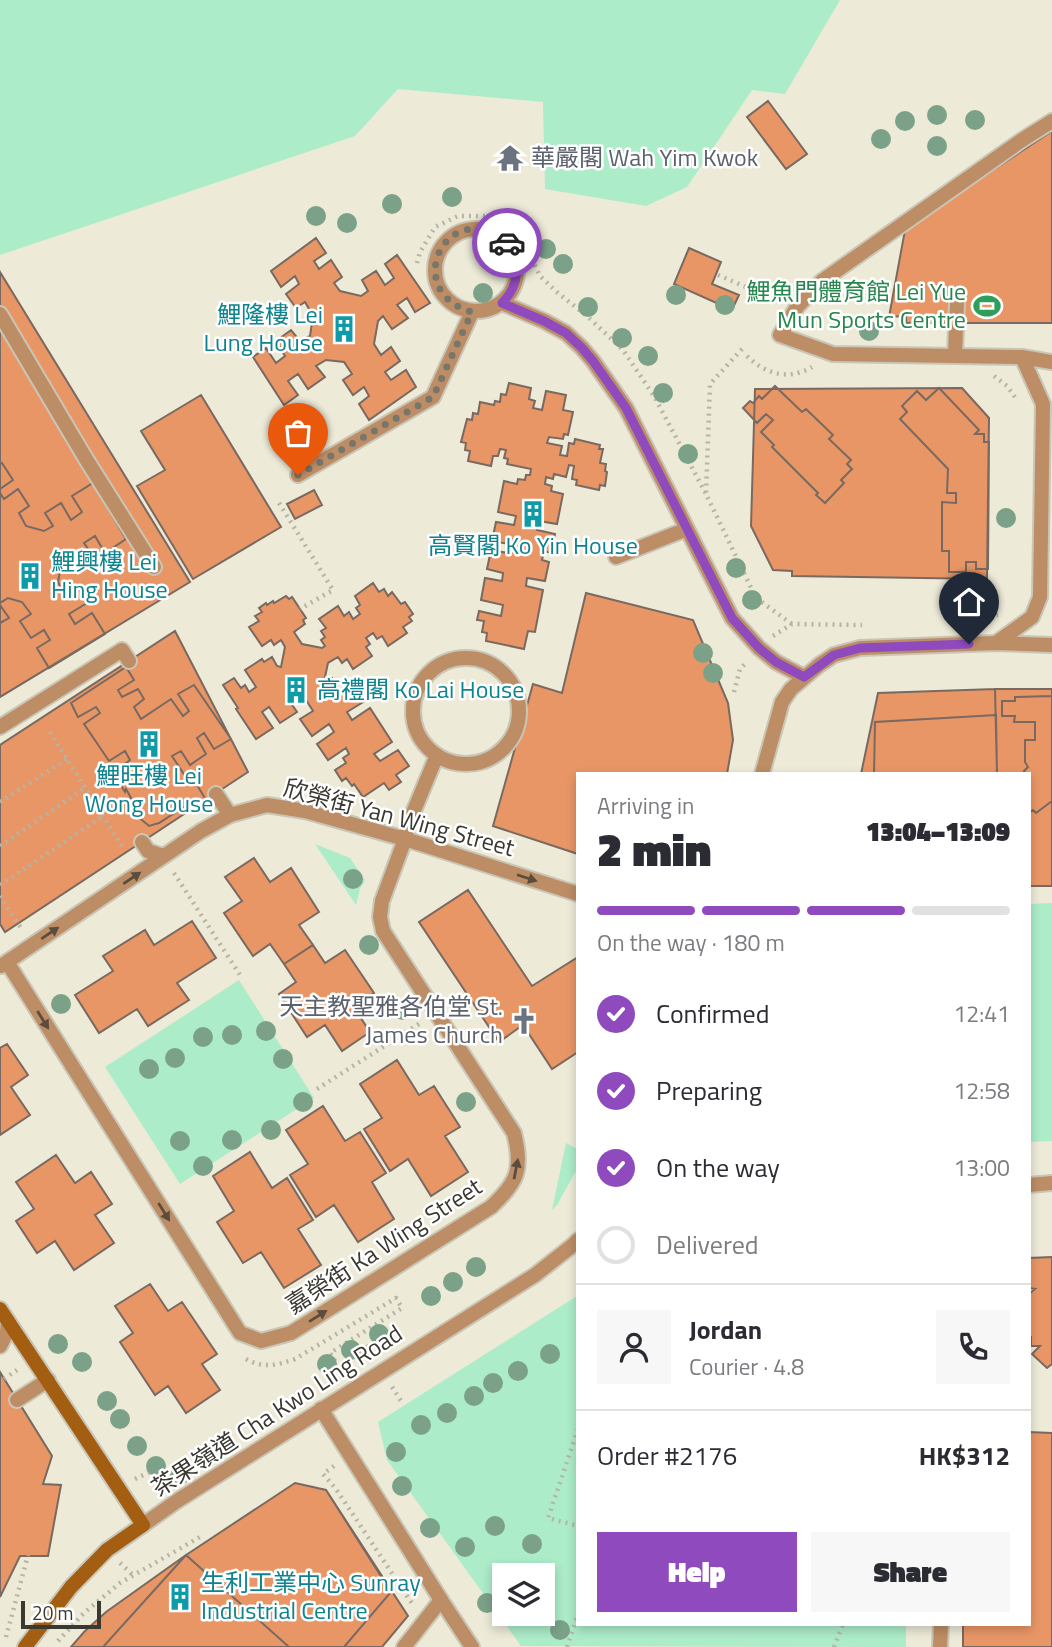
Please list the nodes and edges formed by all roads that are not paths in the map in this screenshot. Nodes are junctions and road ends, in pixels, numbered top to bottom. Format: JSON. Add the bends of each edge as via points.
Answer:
{"nodes":[{"id":1,"x":1052,"y":121,"type":"edge"},
{"id":2,"x":502,"y":303,"type":"junction"},
{"id":3,"x":957,"y":303,"type":"dead end"},
{"id":4,"x":472,"y":312,"type":"junction"},
{"id":5,"x":0,"y":314,"type":"edge"},
{"id":6,"x":955,"y":355,"type":"junction"},
{"id":7,"x":1023,"y":357,"type":"junction"},
{"id":8,"x":1052,"y":362,"type":"edge"},
{"id":9,"x":298,"y":475,"type":"dead end"},
{"id":10,"x":687,"y":529,"type":"junction"},
{"id":11,"x":616,"y":557,"type":"dead end"},
{"id":12,"x":154,"y":567,"type":"dead end"},
{"id":13,"x":996,"y":643,"type":"junction"},
{"id":14,"x":1052,"y":645,"type":"edge"},
{"id":15,"x":129,"y":661,"type":"dead end"},
{"id":16,"x":804,"y":677,"type":"junction"},
{"id":17,"x":0,"y":727,"type":"edge"},
{"id":18,"x":437,"y":755,"type":"junction"},
{"id":19,"x":763,"y":772,"type":"edge"},
{"id":20,"x":216,"y":794,"type":"dead end"},
{"id":21,"x":230,"y":816,"type":"junction"},
{"id":22,"x":405,"y":839,"type":"junction"},
{"id":23,"x":142,"y":842,"type":"dead end"},
{"id":24,"x":167,"y":862,"type":"junction"},
{"id":25,"x":576,"y":893,"type":"edge"},
{"id":26,"x":3,"y":965,"type":"edge"},
{"id":27,"x":1052,"y":1183,"type":"edge"},
{"id":28,"x":1031,"y":1185,"type":"edge"},
{"id":29,"x":576,"y":1242,"type":"edge"},
{"id":30,"x":4,"y":1315,"type":"edge"},
{"id":31,"x":23,"y":1342,"type":"junction"},
{"id":32,"x":0,"y":1346,"type":"edge"},
{"id":33,"x":0,"y":1354,"type":"edge"},
{"id":34,"x":48,"y":1380,"type":"junction"},
{"id":35,"x":17,"y":1400,"type":"dead end"},
{"id":36,"x":321,"y":1409,"type":"junction"},
{"id":37,"x":143,"y":1525,"type":"junction"},
{"id":38,"x":441,"y":1600,"type":"junction"},
{"id":39,"x":941,"y":1626,"type":"edge"},
{"id":40,"x":25,"y":1647,"type":"edge"},
{"id":41,"x":404,"y":1647,"type":"edge"},
{"id":42,"x":472,"y":1647,"type":"edge"},
{"id":43,"x":940,"y":1647,"type":"edge"}],
"edges":[{"from":1,"to":6,"type":"street","via":[[822,281],[797,307],[780,335],[833,354]]},
{"from":2,"to":4,"type":"street"},
{"from":2,"to":4,"type":"street","via":[[517,277],[512,250],[491,232],[464,230],[441,247],[435,275],[447,300]]},
{"from":2,"to":10,"type":"street","via":[[566,333],[593,361],[626,408]]},
{"from":3,"to":6,"type":"street"},
{"from":4,"to":9,"type":"street","via":[[433,397]]},
{"from":5,"to":12,"type":"street"},
{"from":6,"to":7,"type":"street"},
{"from":7,"to":8,"type":"street"},
{"from":7,"to":13,"type":"street","via":[[1043,404],[1040,597],[1032,617]]},
{"from":10,"to":11,"type":"street"},
{"from":10,"to":16,"type":"street","via":[[732,618],[776,662]]},
{"from":13,"to":14,"type":"street"},
{"from":13,"to":16,"type":"street","via":[[860,648],[834,655]]},
{"from":15,"to":17,"type":"street","via":[[122,650]]},
{"from":16,"to":19,"type":"street","via":[[782,702]]},
{"from":18,"to":18,"type":"street","via":[[424,744],[412,711],[423,679],[451,659],[485,660],[501,669],[513,683],[520,718],[504,750],[471,764],[453,763]]},
{"from":18,"to":22,"type":"street","name":"嘉榮街 Ka Wing Street"},
{"from":20,"to":21,"type":"street"},
{"from":21,"to":22,"type":"street","name":"欣榮街 Yan Wing Street","via":[[267,805]]},
{"from":21,"to":24,"type":"street","name":"欣榮街 Yan Wing Street","via":[[201,831]]},
{"from":22,"to":25,"type":"street","name":"欣榮街 Yan Wing Street","one_way":true},
{"from":26,"to":22,"type":"street","name":"嘉榮街 Ka Wing Street","one_way":true,"via":[[240,1333],[261,1340],[291,1334],[491,1207],[507,1193],[518,1172],[514,1133],[383,932],[382,901]]},
{"from":23,"to":24,"type":"street"},
{"from":26,"to":24,"type":"street","name":"欣榮街 Yan Wing Street","one_way":true},
{"from":27,"to":28,"type":"street"},
{"from":29,"to":36,"type":"street","name":"茶果嶺道 Cha Kwo Ling Road","via":[[535,1275]]},
{"from":30,"to":31,"type":"main road"},
{"from":30,"to":32,"type":"street","via":[[7,1332]]},
{"from":31,"to":33,"type":"street"},
{"from":31,"to":34,"type":"main road"},
{"from":34,"to":35,"type":"street"},
{"from":34,"to":37,"type":"main road"},
{"from":36,"to":37,"type":"street","name":"茶果嶺道 Cha Kwo Ling Road"},
{"from":36,"to":38,"type":"street"},
{"from":37,"to":40,"type":"main road","name":"茶果嶺道 Cha Kwo Ling Road","via":[[107,1550],[71,1587]]},
{"from":38,"to":41,"type":"street"},
{"from":38,"to":42,"type":"street"},
{"from":39,"to":43,"type":"street"}]}
